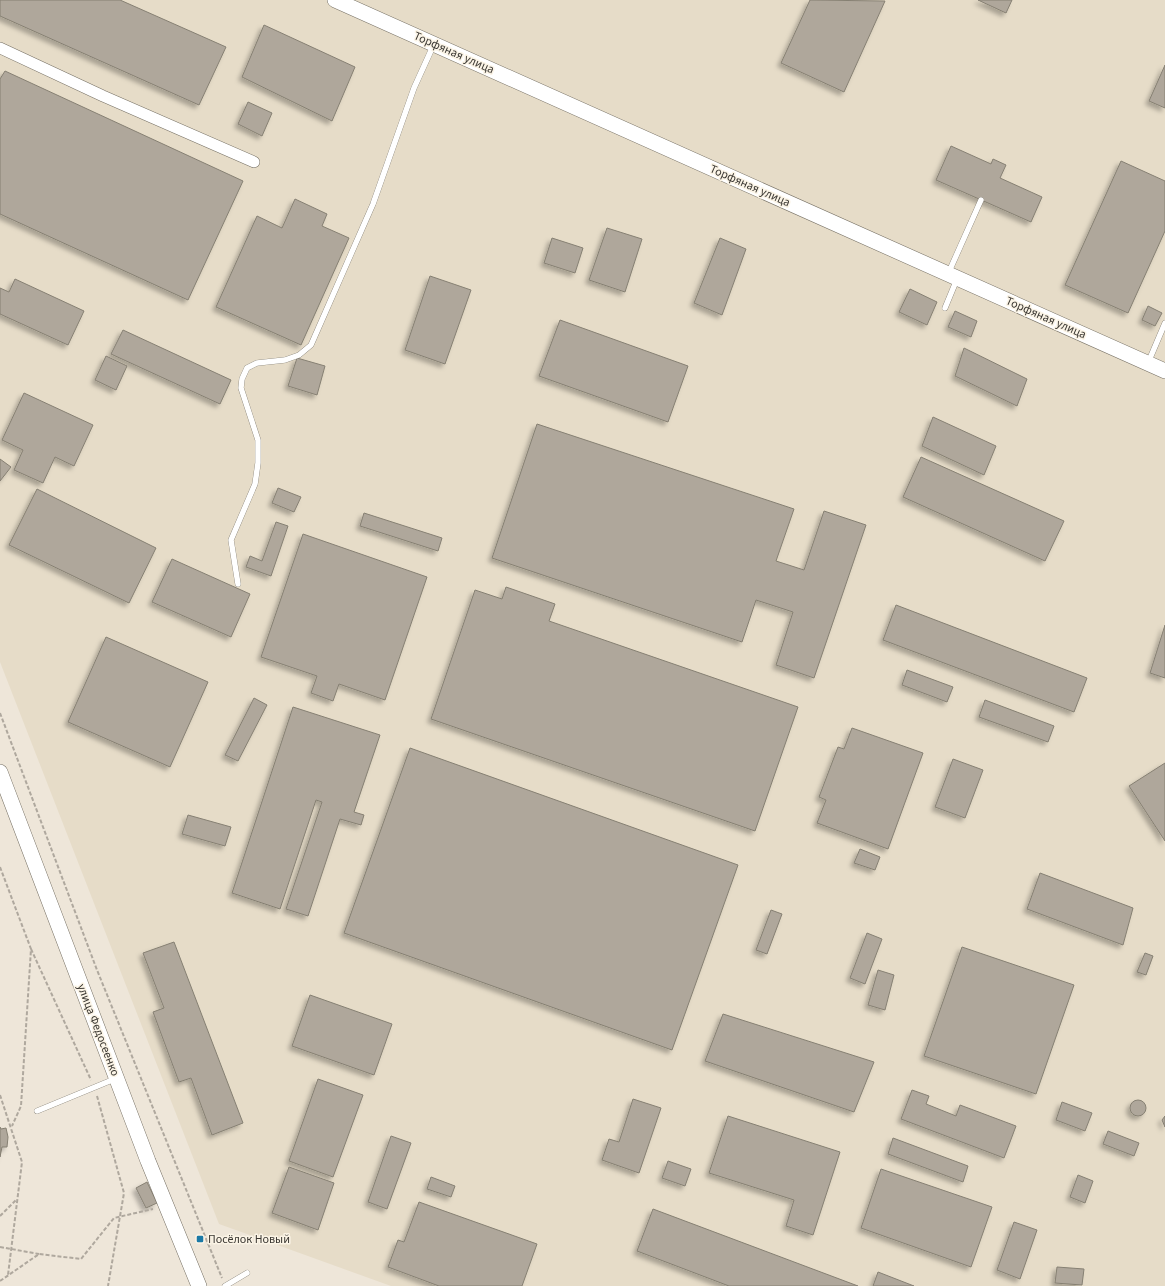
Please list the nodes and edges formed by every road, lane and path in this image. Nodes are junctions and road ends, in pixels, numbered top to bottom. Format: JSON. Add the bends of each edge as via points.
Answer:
{"nodes":[{"id":1,"x":335,"y":0,"type":"edge"},
{"id":2,"x":434,"y":44,"type":"junction"},
{"id":3,"x":0,"y":48,"type":"edge"},
{"id":4,"x":254,"y":162,"type":"dead end"},
{"id":5,"x":981,"y":200,"type":"dead end"},
{"id":6,"x":952,"y":276,"type":"junction"},
{"id":7,"x":945,"y":308,"type":"dead end"},
{"id":8,"x":1165,"y":323,"type":"edge"},
{"id":9,"x":1148,"y":364,"type":"junction"},
{"id":10,"x":1165,"y":371,"type":"edge"},
{"id":11,"x":238,"y":584,"type":"dead end"},
{"id":12,"x":0,"y":713,"type":"edge"},
{"id":13,"x":0,"y":772,"type":"edge"},
{"id":14,"x":0,"y":867,"type":"edge"},
{"id":15,"x":32,"y":948,"type":"junction"},
{"id":16,"x":117,"y":1078,"type":"junction"},
{"id":17,"x":94,"y":1087,"type":"junction"},
{"id":18,"x":0,"y":1095,"type":"edge"},
{"id":19,"x":37,"y":1111,"type":"dead end"},
{"id":20,"x":12,"y":1126,"type":"junction"},
{"id":21,"x":17,"y":1199,"type":"junction"},
{"id":22,"x":166,"y":1206,"type":"junction"},
{"id":23,"x":0,"y":1216,"type":"edge"},
{"id":24,"x":119,"y":1217,"type":"junction"},
{"id":25,"x":0,"y":1247,"type":"edge"},
{"id":26,"x":10,"y":1249,"type":"junction"},
{"id":27,"x":39,"y":1254,"type":"junction"},
{"id":28,"x":248,"y":1273,"type":"dead end"},
{"id":29,"x":8,"y":1276,"type":"junction"},
{"id":30,"x":0,"y":1281,"type":"edge"},
{"id":31,"x":108,"y":1286,"type":"edge"},
{"id":32,"x":199,"y":1286,"type":"edge"},
{"id":33,"x":226,"y":1286,"type":"edge"}],
"edges":[{"from":1,"to":2,"type":"street","name":"Торфяная улица"},
{"from":2,"to":6,"type":"street","name":"Торфяная улица"},
{"from":2,"to":11,"type":"lane","via":[[414,88],[373,204],[311,345],[300,355],[285,360],[257,363],[247,368],[242,379],[241,388],[258,440],[258,463],[256,484],[231,540]]},
{"from":3,"to":4,"type":"street"},
{"from":5,"to":6,"type":"lane"},
{"from":6,"to":7,"type":"lane"},
{"from":6,"to":9,"type":"street","name":"Торфяная улица"},
{"from":8,"to":9,"type":"lane"},
{"from":9,"to":10,"type":"street","name":"Торфяная улица"},
{"from":12,"to":33,"type":"path","via":[[97,970]]},
{"from":13,"to":16,"type":"street","name":"улица Федосеенко"},
{"from":14,"to":15,"type":"path"},
{"from":15,"to":17,"type":"path"},
{"from":15,"to":20,"type":"path","via":[[21,1106]]},
{"from":16,"to":17,"type":"lane"},
{"from":16,"to":22,"type":"street","name":"улица Федосеенко"},
{"from":17,"to":19,"type":"lane"},
{"from":17,"to":24,"type":"path","via":[[124,1193]]},
{"from":18,"to":20,"type":"path"},
{"from":20,"to":21,"type":"path","via":[[22,1162]]},
{"from":21,"to":23,"type":"path"},
{"from":21,"to":26,"type":"path"},
{"from":22,"to":24,"type":"path"},
{"from":22,"to":32,"type":"street","name":"улица Федосеенко"},
{"from":24,"to":27,"type":"path","via":[[114,1218],[82,1259]]},
{"from":24,"to":31,"type":"path"},
{"from":25,"to":26,"type":"path"},
{"from":26,"to":27,"type":"path"},
{"from":26,"to":29,"type":"path"},
{"from":27,"to":29,"type":"path"},
{"from":28,"to":33,"type":"lane"},
{"from":29,"to":30,"type":"path"}]}
